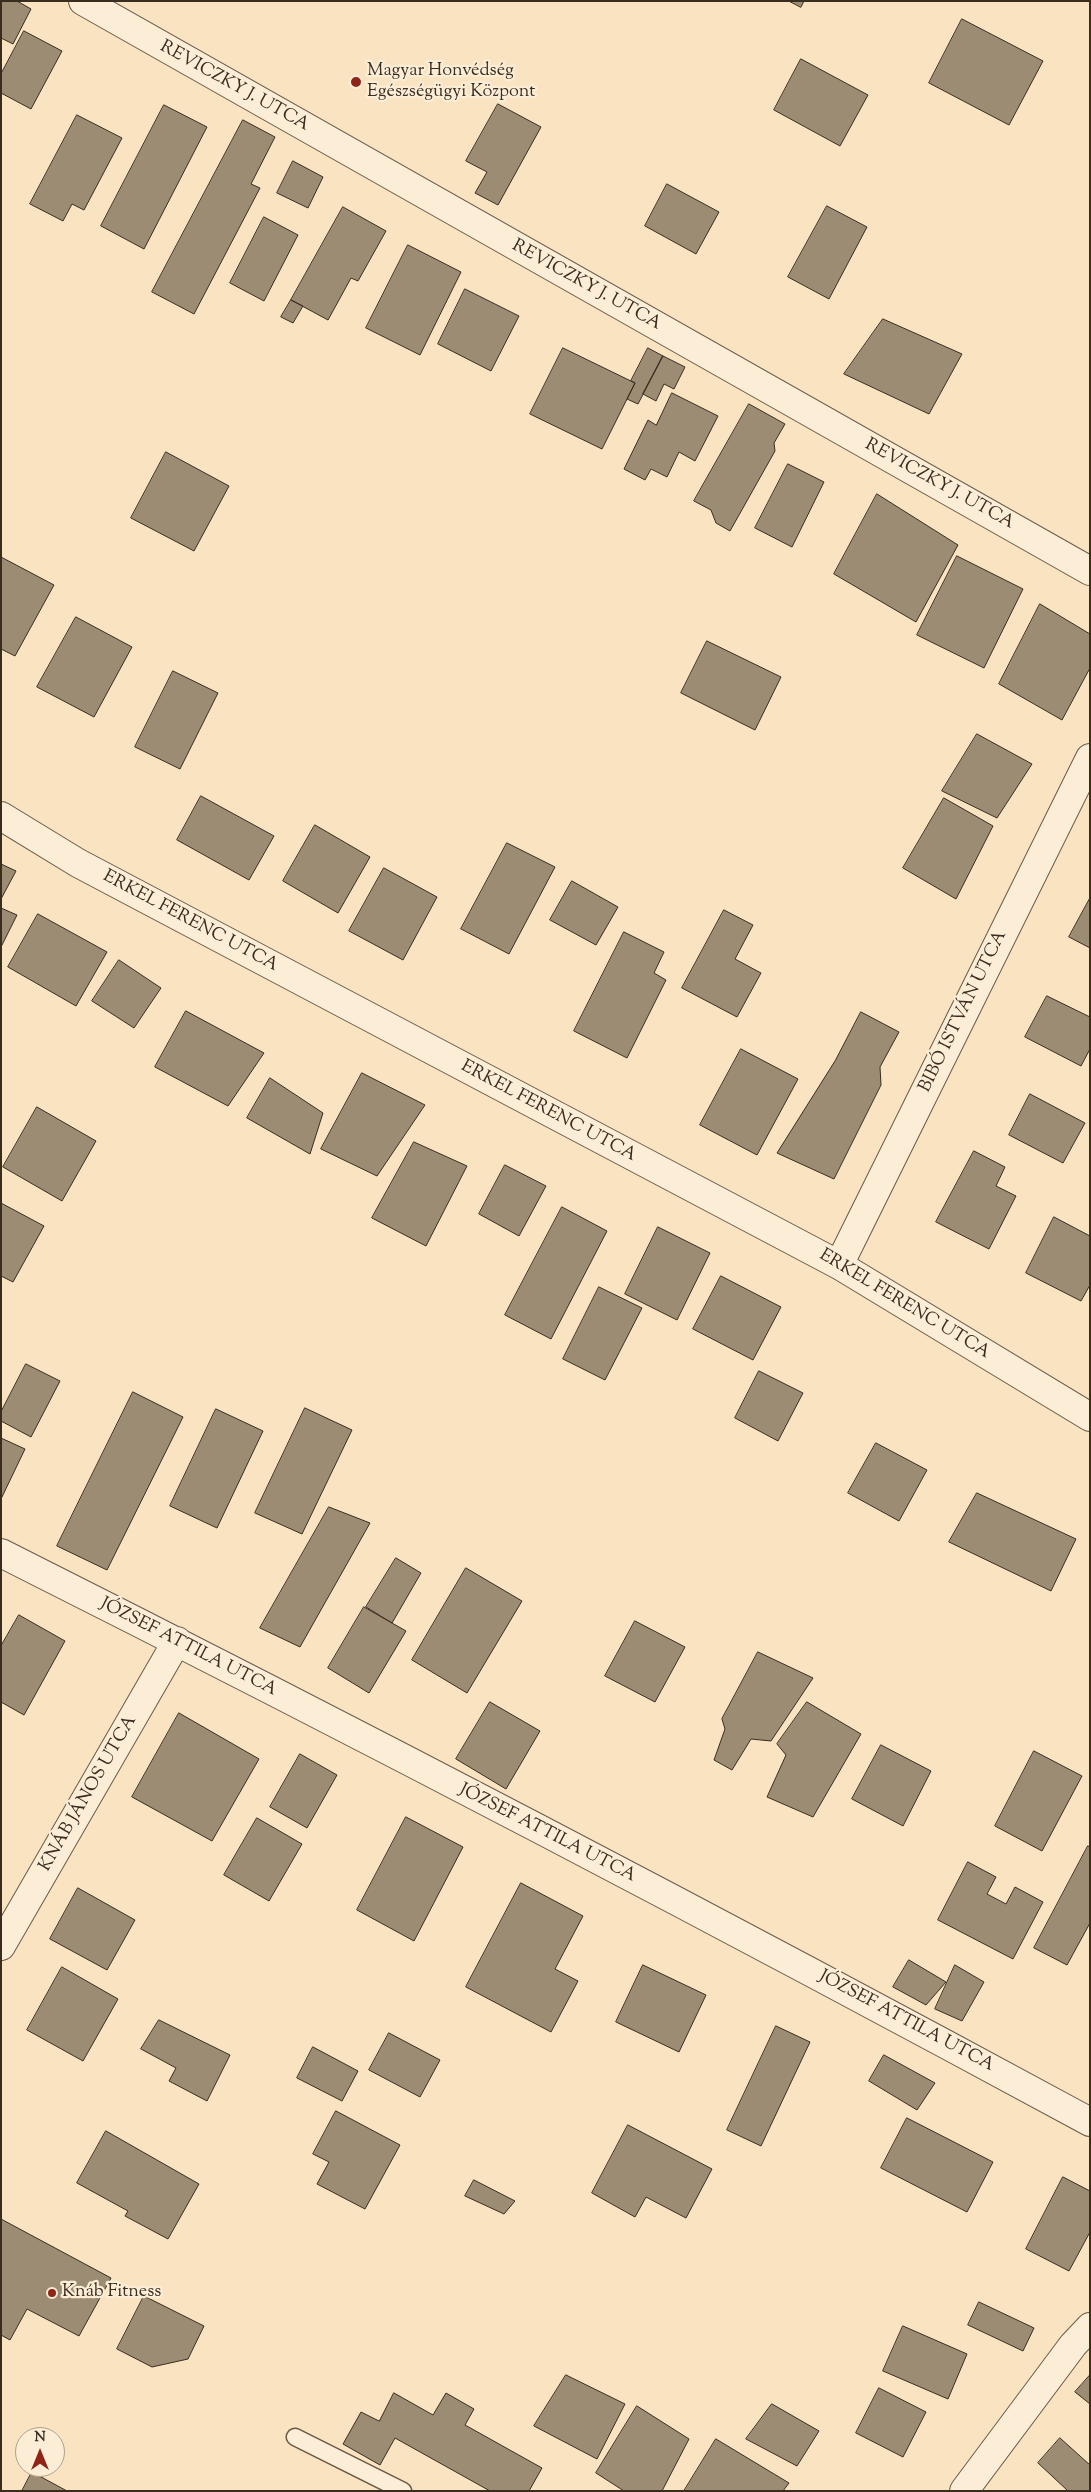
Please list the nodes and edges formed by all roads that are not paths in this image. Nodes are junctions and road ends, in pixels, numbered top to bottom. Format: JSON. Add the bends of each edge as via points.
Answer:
{"nodes":[{"id":1,"x":83,"y":1,"type":"edge"},
{"id":2,"x":1090,"y":571,"type":"edge"},
{"id":3,"x":1090,"y":758,"type":"edge"},
{"id":4,"x":1,"y":816,"type":"edge"},
{"id":5,"x":839,"y":1265,"type":"junction"},
{"id":6,"x":1090,"y":1417,"type":"edge"},
{"id":7,"x":1,"y":1553,"type":"edge"},
{"id":8,"x":177,"y":1641,"type":"junction"},
{"id":9,"x":1,"y":1946,"type":"edge"},
{"id":10,"x":1090,"y":2122,"type":"edge"},
{"id":11,"x":1090,"y":2327,"type":"edge"},
{"id":12,"x":295,"y":2437,"type":"dead end"},
{"id":13,"x":403,"y":2491,"type":"edge"},
{"id":14,"x":964,"y":2491,"type":"edge"}],
"edges":[{"from":1,"to":2,"type":"street","name":"REVICZKY J. UTCA"},
{"from":3,"to":5,"type":"street","name":"BIBÓ ISTVÁN UTCA"},
{"from":4,"to":5,"type":"street","name":"ERKEL FERENC UTCA","via":[[78,863]]},
{"from":5,"to":6,"type":"street","name":"ERKEL FERENC UTCA"},
{"from":7,"to":8,"type":"street","name":"JÓZSEF ATTILA UTCA"},
{"from":8,"to":9,"type":"street","name":"KNÁB JÁNOS UTCA"},
{"from":8,"to":10,"type":"street","name":"JÓZSEF ATTILA UTCA","via":[[829,1980]]},
{"from":11,"to":14,"type":"street","via":[[1073,2345]]},
{"from":12,"to":13,"type":"lane"}]}
